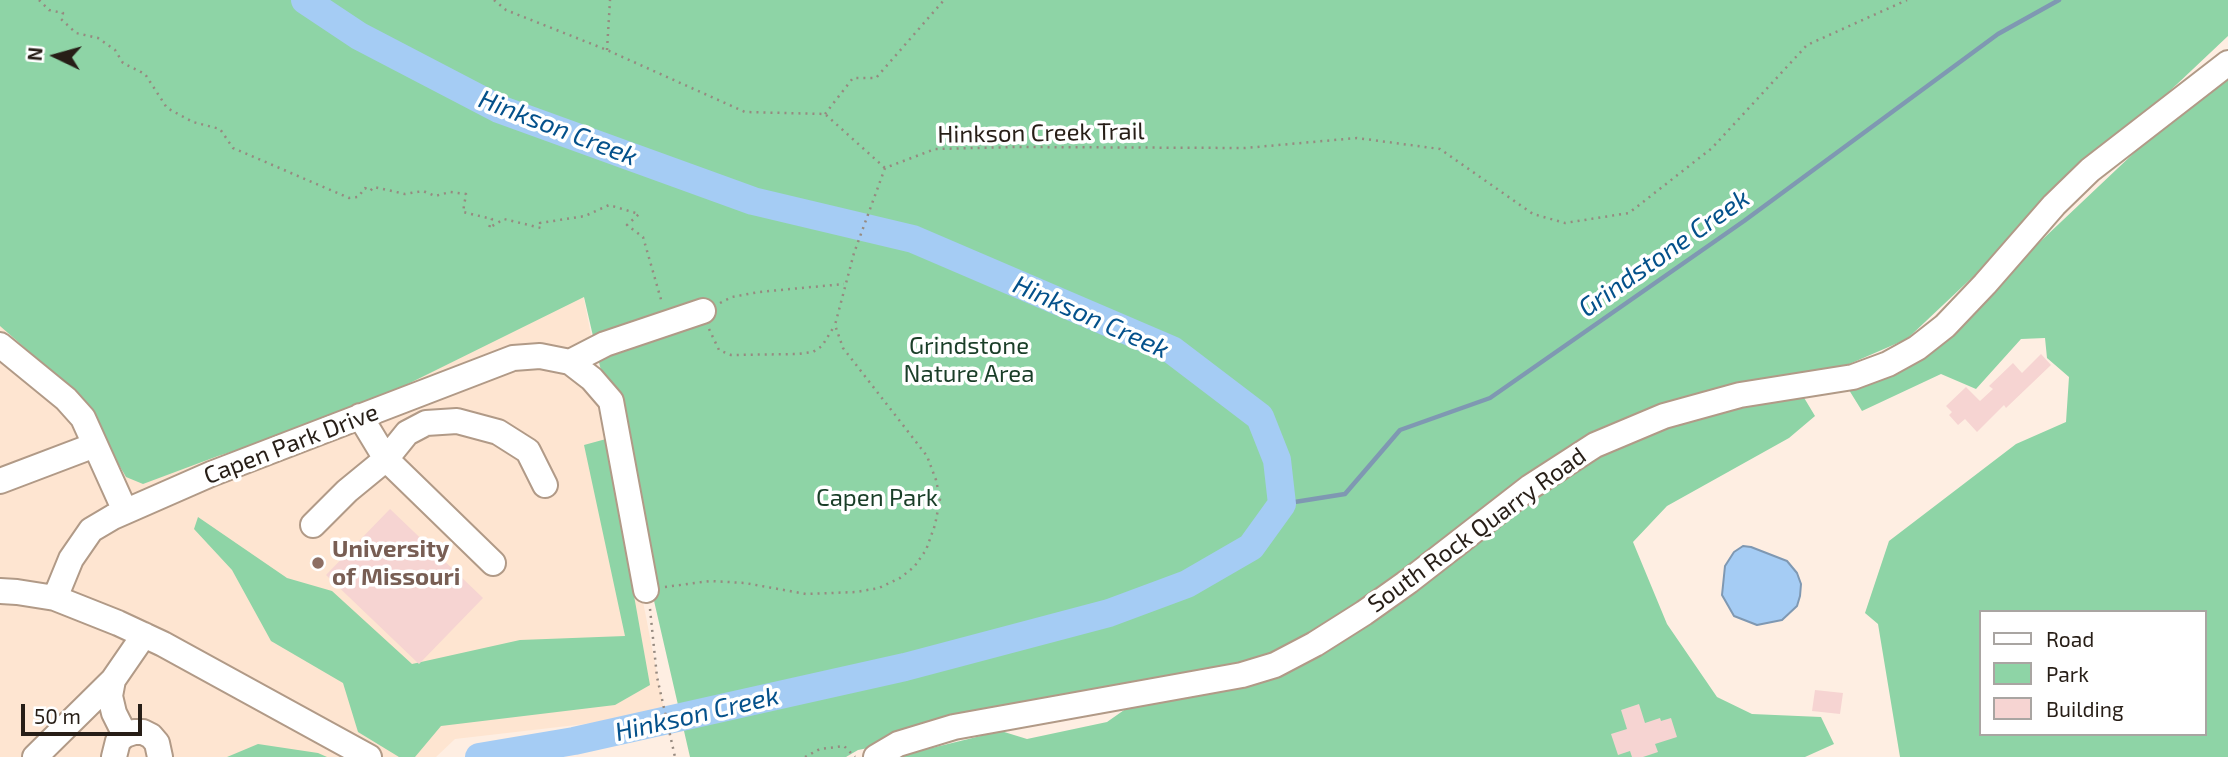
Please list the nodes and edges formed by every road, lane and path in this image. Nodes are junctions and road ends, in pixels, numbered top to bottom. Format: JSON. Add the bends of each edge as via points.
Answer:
{"nodes":[{"id":1,"x":39,"y":0,"type":"edge"},
{"id":2,"x":494,"y":0,"type":"edge"},
{"id":3,"x":610,"y":0,"type":"edge"},
{"id":4,"x":944,"y":0,"type":"edge"},
{"id":5,"x":1907,"y":0,"type":"edge"},
{"id":6,"x":607,"y":50,"type":"junction"},
{"id":7,"x":2228,"y":63,"type":"edge"},
{"id":8,"x":825,"y":114,"type":"junction"},
{"id":9,"x":885,"y":168,"type":"junction"},
{"id":10,"x":845,"y":284,"type":"junction"},
{"id":11,"x":703,"y":311,"type":"junction"},
{"id":12,"x":668,"y":322,"type":"junction"},
{"id":13,"x":835,"y":325,"type":"junction"},
{"id":14,"x":0,"y":345,"type":"edge"},
{"id":15,"x":570,"y":362,"type":"junction"},
{"id":16,"x":360,"y":416,"type":"junction"},
{"id":17,"x":95,"y":445,"type":"junction"},
{"id":18,"x":386,"y":459,"type":"junction"},
{"id":19,"x":0,"y":481,"type":"edge"},
{"id":20,"x":545,"y":485,"type":"dead end"},
{"id":21,"x":125,"y":511,"type":"junction"},
{"id":22,"x":313,"y":525,"type":"dead end"},
{"id":23,"x":493,"y":563,"type":"dead end"},
{"id":24,"x":646,"y":590,"type":"junction"},
{"id":25,"x":0,"y":591,"type":"edge"},
{"id":26,"x":55,"y":598,"type":"junction"},
{"id":27,"x":144,"y":635,"type":"junction"},
{"id":28,"x":113,"y":680,"type":"junction"},
{"id":29,"x":120,"y":746,"type":"edge"},
{"id":30,"x":362,"y":753,"type":"edge"},
{"id":31,"x":35,"y":757,"type":"edge"},
{"id":32,"x":160,"y":757,"type":"edge"},
{"id":33,"x":676,"y":757,"type":"edge"},
{"id":34,"x":805,"y":757,"type":"edge"},
{"id":35,"x":855,"y":757,"type":"edge"},
{"id":36,"x":876,"y":757,"type":"edge"}],
"edges":[{"from":1,"to":12,"type":"path","via":[[49,10],[63,13],[61,19],[76,33],[98,38],[116,50],[123,63],[145,74],[167,108],[193,122],[220,128],[233,148],[349,198],[374,187],[405,194],[466,194],[463,212],[492,219],[489,228],[504,219],[541,228],[540,223],[585,216],[609,205],[639,214],[627,225],[643,237]]},
{"from":2,"to":6,"type":"path","via":[[506,10]]},
{"from":3,"to":6,"type":"path"},
{"from":4,"to":8,"type":"path","via":[[876,78],[853,78]]},
{"from":5,"to":9,"type":"path","name":"Hinkson Creek Trail","via":[[1807,45],[1712,148],[1629,213],[1565,223],[1533,214],[1440,149],[1357,138],[1245,148],[935,149]]},
{"from":6,"to":8,"type":"path","via":[[745,112]]},
{"from":7,"to":36,"type":"street","name":"South Rock Quarry Road","via":[[2090,170],[1945,326],[1888,364],[1853,376],[1740,395],[1664,416],[1595,445],[1530,487],[1364,612],[1275,665],[1242,675],[954,727],[898,744]]},
{"from":8,"to":9,"type":"path"},
{"from":9,"to":10,"type":"path"},
{"from":10,"to":11,"type":"path","via":[[732,297]]},
{"from":10,"to":13,"type":"path"},
{"from":11,"to":12,"type":"street"},
{"from":11,"to":13,"type":"path","via":[[719,350],[731,355],[813,352]]},
{"from":12,"to":15,"type":"street"},
{"from":13,"to":24,"type":"path","via":[[843,348],[927,456],[936,480],[940,499],[935,526],[914,567],[879,588],[856,592],[806,594],[710,581]]},
{"from":14,"to":17,"type":"street","via":[[66,399],[83,418]]},
{"from":15,"to":16,"type":"street","name":"Capen Park Drive","via":[[540,356],[513,358]]},
{"from":15,"to":24,"type":"street","via":[[611,401]]},
{"from":16,"to":18,"type":"street"},
{"from":16,"to":21,"type":"street","name":"Capen Park Drive"},
{"from":17,"to":19,"type":"street"},
{"from":17,"to":21,"type":"street"},
{"from":18,"to":20,"type":"street","via":[[407,433],[426,423],[457,421],[498,432],[528,451]]},
{"from":18,"to":22,"type":"street"},
{"from":18,"to":23,"type":"street"},
{"from":21,"to":26,"type":"street","name":"Capen Park Drive","via":[[90,530],[71,559]]},
{"from":24,"to":33,"type":"path","via":[[652,650]]},
{"from":25,"to":26,"type":"street"},
{"from":26,"to":27,"type":"street"},
{"from":27,"to":28,"type":"street"},
{"from":27,"to":30,"type":"street"},
{"from":28,"to":29,"type":"street","via":[[110,696]]},
{"from":28,"to":31,"type":"street"},
{"from":29,"to":32,"type":"street","via":[[134,732],[143,732],[157,743]]},
{"from":34,"to":35,"type":"path","via":[[844,746]]}]}
